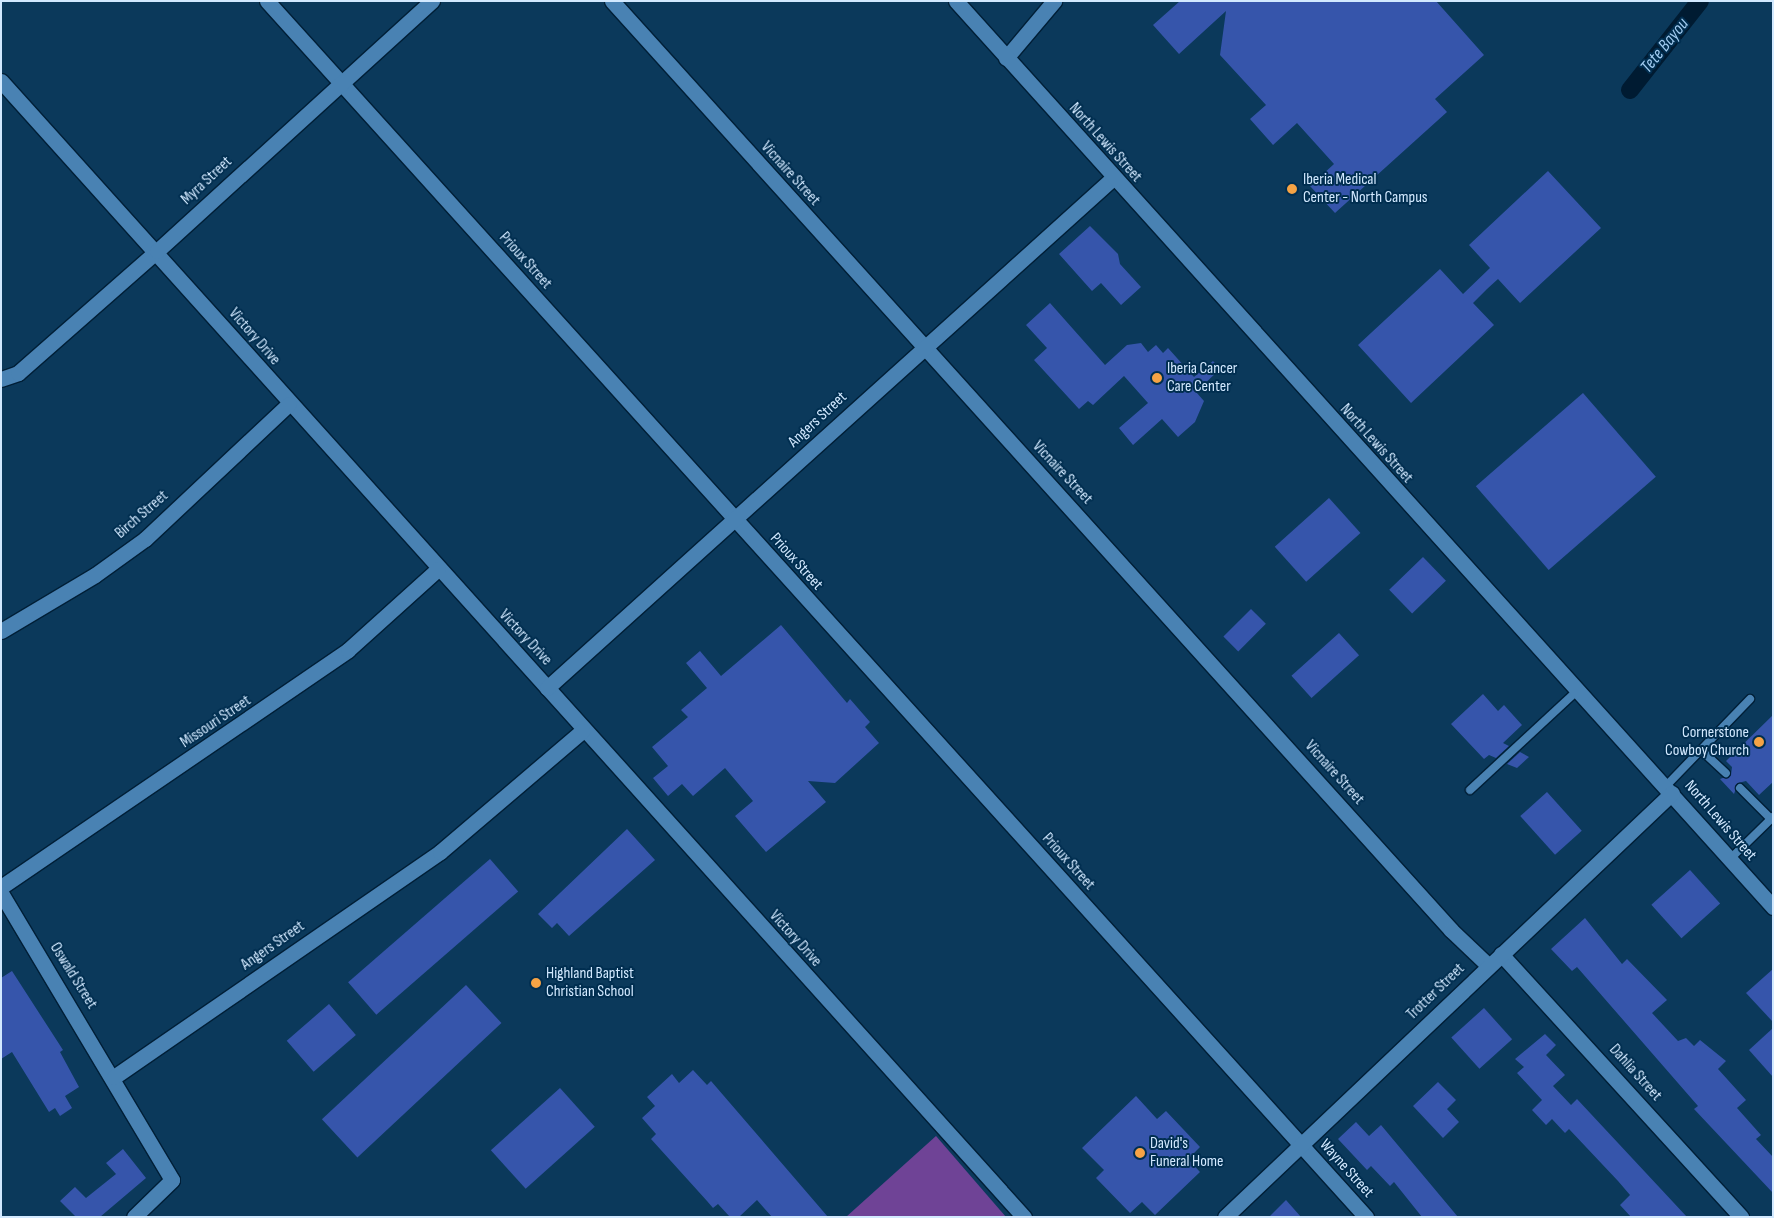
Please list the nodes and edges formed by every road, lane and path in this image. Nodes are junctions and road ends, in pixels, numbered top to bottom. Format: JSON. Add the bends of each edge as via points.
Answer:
{"nodes":[{"id":1,"x":267,"y":1,"type":"edge"},
{"id":2,"x":432,"y":1,"type":"edge"},
{"id":3,"x":612,"y":1,"type":"edge"},
{"id":4,"x":956,"y":1,"type":"edge"},
{"id":5,"x":1054,"y":1,"type":"edge"},
{"id":6,"x":1006,"y":58,"type":"junction"},
{"id":7,"x":1,"y":81,"type":"edge"},
{"id":8,"x":339,"y":81,"type":"junction"},
{"id":9,"x":1113,"y":178,"type":"junction"},
{"id":10,"x":157,"y":251,"type":"junction"},
{"id":11,"x":922,"y":348,"type":"junction"},
{"id":12,"x":1,"y":379,"type":"edge"},
{"id":13,"x":289,"y":404,"type":"junction"},
{"id":14,"x":735,"y":521,"type":"junction"},
{"id":15,"x":438,"y":569,"type":"junction"},
{"id":16,"x":1,"y":631,"type":"edge"},
{"id":17,"x":547,"y":688,"type":"junction"},
{"id":18,"x":1578,"y":690,"type":"junction"},
{"id":19,"x":1750,"y":699,"type":"dead end"},
{"id":20,"x":582,"y":731,"type":"junction"},
{"id":21,"x":1701,"y":750,"type":"junction"},
{"id":22,"x":1726,"y":773,"type":"dead end"},
{"id":23,"x":1740,"y":788,"type":"dead end"},
{"id":24,"x":1669,"y":789,"type":"junction"},
{"id":25,"x":1470,"y":790,"type":"dead end"},
{"id":26,"x":1772,"y":818,"type":"edge"},
{"id":27,"x":1730,"y":860,"type":"junction"},
{"id":28,"x":1,"y":888,"type":"edge"},
{"id":29,"x":1,"y":893,"type":"edge"},
{"id":30,"x":1773,"y":907,"type":"edge"},
{"id":31,"x":1501,"y":954,"type":"junction"},
{"id":32,"x":1489,"y":966,"type":"junction"},
{"id":33,"x":114,"y":1077,"type":"junction"},
{"id":34,"x":1300,"y":1145,"type":"junction"},
{"id":35,"x":134,"y":1217,"type":"edge"},
{"id":36,"x":1024,"y":1217,"type":"edge"},
{"id":37,"x":1225,"y":1217,"type":"edge"},
{"id":38,"x":1366,"y":1217,"type":"edge"},
{"id":39,"x":1741,"y":1217,"type":"edge"}],
"edges":[{"from":1,"to":8,"type":"street","name":"Prioux Street"},
{"from":2,"to":8,"type":"street","name":"Myra Street"},
{"from":3,"to":11,"type":"street","name":"Vicnaire Street"},
{"from":4,"to":6,"type":"street","name":"North Lewis Street"},
{"from":5,"to":6,"type":"street"},
{"from":6,"to":9,"type":"street","name":"North Lewis Street"},
{"from":7,"to":10,"type":"street","name":"Victory Drive"},
{"from":8,"to":10,"type":"street","name":"Myra Street"},
{"from":8,"to":14,"type":"street","name":"Prioux Street"},
{"from":9,"to":11,"type":"street","name":"Angers Street"},
{"from":9,"to":18,"type":"street","name":"North Lewis Street"},
{"from":10,"to":12,"type":"street","name":"Myra Street","via":[[18,373]]},
{"from":10,"to":13,"type":"street","name":"Victory Drive"},
{"from":11,"to":14,"type":"street","name":"Angers Street"},
{"from":11,"to":32,"type":"street","name":"Vicnaire Street","via":[[1451,930]]},
{"from":13,"to":15,"type":"street","name":"Victory Drive"},
{"from":13,"to":16,"type":"street","name":"Birch Street","via":[[145,539],[95,575]]},
{"from":14,"to":17,"type":"street","name":"Angers Street"},
{"from":14,"to":34,"type":"street","name":"Prioux Street"},
{"from":15,"to":17,"type":"street","name":"Victory Drive"},
{"from":15,"to":28,"type":"street","name":"Missouri Street","via":[[341,655]]},
{"from":17,"to":20,"type":"street","name":"Victory Drive"},
{"from":18,"to":24,"type":"street","name":"North Lewis Street"},
{"from":18,"to":25,"type":"lane"},
{"from":19,"to":21,"type":"lane"},
{"from":20,"to":33,"type":"street","name":"Angers Street","via":[[440,852]]},
{"from":20,"to":36,"type":"street","name":"Victory Drive"},
{"from":21,"to":22,"type":"lane"},
{"from":21,"to":24,"type":"lane"},
{"from":23,"to":26,"type":"lane"},
{"from":24,"to":27,"type":"street","name":"North Lewis Street"},
{"from":24,"to":31,"type":"street","name":"Trotter Street"},
{"from":26,"to":27,"type":"lane"},
{"from":27,"to":30,"type":"street","name":"North Lewis Street"},
{"from":29,"to":33,"type":"street","name":"Oswald Street"},
{"from":31,"to":32,"type":"street","name":"Trotter Street"},
{"from":31,"to":39,"type":"street","name":"Dahlia Street"},
{"from":32,"to":34,"type":"street","name":"Trotter Street"},
{"from":33,"to":35,"type":"street","via":[[172,1180]]},
{"from":34,"to":37,"type":"street","name":"Trotter Street"},
{"from":34,"to":38,"type":"street","name":"Wayne Street"}]}
